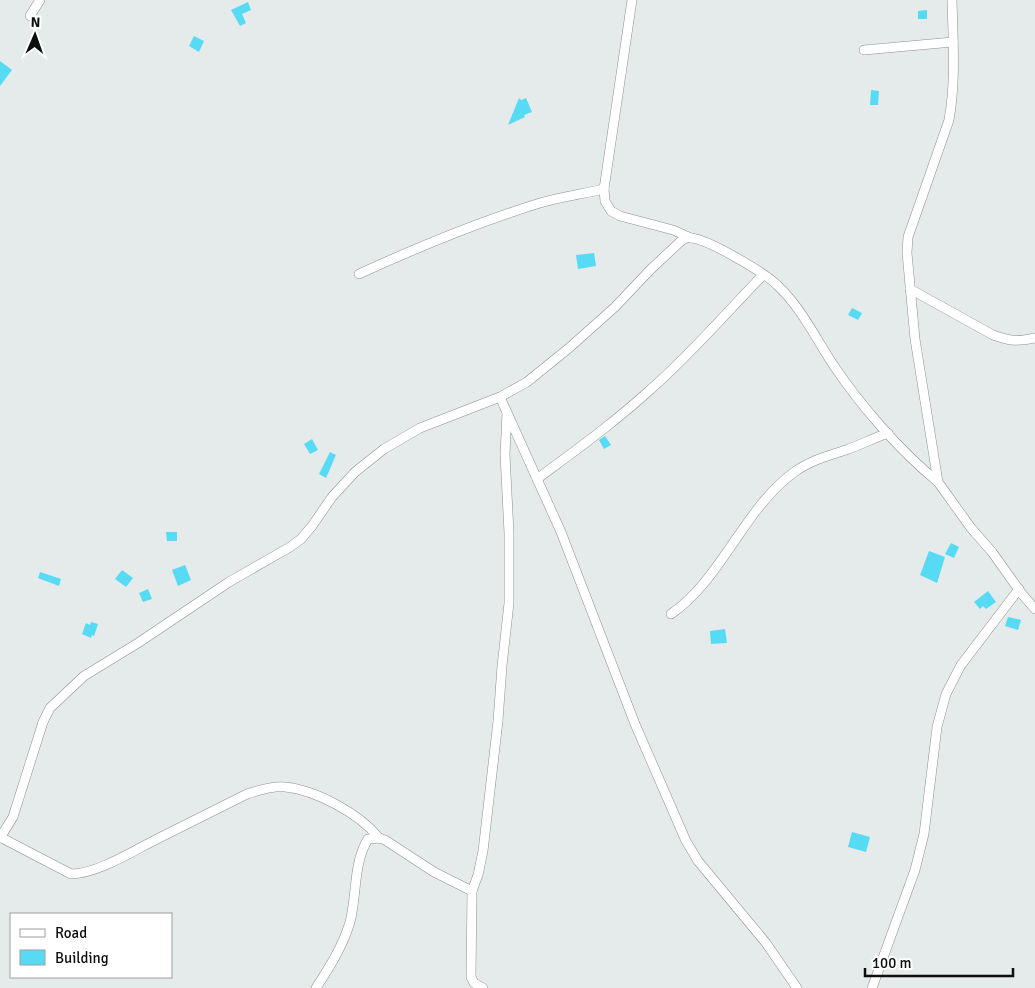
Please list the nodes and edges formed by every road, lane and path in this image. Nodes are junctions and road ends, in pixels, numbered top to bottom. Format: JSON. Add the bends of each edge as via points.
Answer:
{"nodes":[{"id":1,"x":40,"y":0,"type":"edge"},
{"id":2,"x":632,"y":0,"type":"edge"},
{"id":3,"x":952,"y":0,"type":"edge"},
{"id":4,"x":30,"y":16,"type":"dead end"},
{"id":5,"x":953,"y":42,"type":"junction"},
{"id":6,"x":864,"y":50,"type":"dead end"},
{"id":7,"x":604,"y":189,"type":"junction"},
{"id":8,"x":691,"y":238,"type":"junction"},
{"id":9,"x":359,"y":274,"type":"dead end"},
{"id":10,"x":763,"y":275,"type":"junction"},
{"id":11,"x":910,"y":289,"type":"junction"},
{"id":12,"x":1035,"y":338,"type":"edge"},
{"id":13,"x":500,"y":397,"type":"junction"},
{"id":14,"x":507,"y":410,"type":"junction"},
{"id":15,"x":888,"y":433,"type":"junction"},
{"id":16,"x":538,"y":479,"type":"junction"},
{"id":17,"x":938,"y":482,"type":"junction"},
{"id":18,"x":1019,"y":589,"type":"junction"},
{"id":19,"x":1035,"y":609,"type":"edge"},
{"id":20,"x":671,"y":614,"type":"dead end"},
{"id":21,"x":0,"y":838,"type":"edge"},
{"id":22,"x":379,"y":838,"type":"junction"},
{"id":23,"x":472,"y":891,"type":"junction"},
{"id":24,"x":316,"y":988,"type":"edge"},
{"id":25,"x":483,"y":988,"type":"edge"},
{"id":26,"x":796,"y":988,"type":"edge"},
{"id":27,"x":872,"y":988,"type":"edge"}],
"edges":[{"from":1,"to":4,"type":"street"},
{"from":2,"to":7,"type":"street"},
{"from":3,"to":5,"type":"street"},
{"from":5,"to":6,"type":"street"},
{"from":5,"to":11,"type":"street","via":[[950,120],[908,237]]},
{"from":7,"to":8,"type":"street","via":[[604,201],[611,212]]},
{"from":7,"to":9,"type":"street","via":[[541,203],[482,223]]},
{"from":8,"to":10,"type":"street","via":[[703,241]]},
{"from":8,"to":13,"type":"street","via":[[681,241],[615,307],[568,348],[527,382]]},
{"from":10,"to":15,"type":"street","via":[[782,290],[836,368]]},
{"from":10,"to":16,"type":"street","via":[[653,388]]},
{"from":11,"to":12,"type":"street","via":[[998,337],[1014,342]]},
{"from":11,"to":17,"type":"street"},
{"from":13,"to":14,"type":"street"},
{"from":13,"to":21,"type":"street","via":[[420,428],[384,449],[355,472],[312,526],[290,547],[229,582],[70,688],[50,708],[43,722],[14,817]]},
{"from":14,"to":16,"type":"street"},
{"from":14,"to":23,"type":"street","via":[[509,603],[484,851]]},
{"from":15,"to":17,"type":"street"},
{"from":15,"to":20,"type":"street","via":[[821,458],[792,474],[761,505],[685,604]]},
{"from":16,"to":26,"type":"street","via":[[635,724],[686,841],[698,861],[766,943]]},
{"from":17,"to":18,"type":"street"},
{"from":18,"to":19,"type":"street"},
{"from":18,"to":27,"type":"street","via":[[961,665],[946,694],[937,726],[920,854]]},
{"from":21,"to":22,"type":"street","via":[[71,874],[80,874],[247,794],[286,787],[335,804],[360,818]]},
{"from":22,"to":23,"type":"street"},
{"from":22,"to":24,"type":"street","via":[[371,838],[365,844],[349,923]]},
{"from":23,"to":25,"type":"street","via":[[471,977],[474,984]]}]}
